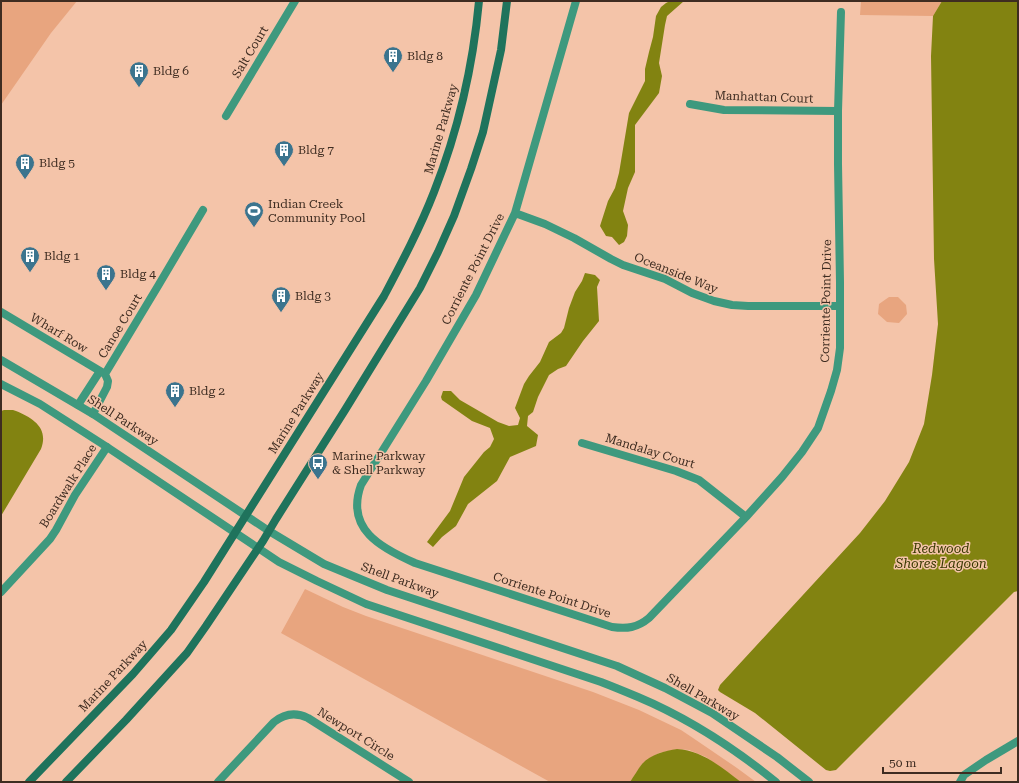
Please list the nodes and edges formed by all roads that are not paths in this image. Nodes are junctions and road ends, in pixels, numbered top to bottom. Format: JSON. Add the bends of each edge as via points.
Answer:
{"nodes":[{"id":1,"x":295,"y":1,"type":"edge"},
{"id":2,"x":479,"y":1,"type":"edge"},
{"id":3,"x":506,"y":1,"type":"edge"},
{"id":4,"x":576,"y":1,"type":"edge"},
{"id":5,"x":841,"y":12,"type":"dead end"},
{"id":6,"x":690,"y":104,"type":"dead end"},
{"id":7,"x":838,"y":111,"type":"junction"},
{"id":8,"x":226,"y":116,"type":"dead end"},
{"id":9,"x":203,"y":210,"type":"dead end"},
{"id":10,"x":515,"y":213,"type":"junction"},
{"id":11,"x":840,"y":306,"type":"junction"},
{"id":12,"x":1,"y":312,"type":"edge"},
{"id":13,"x":1,"y":360,"type":"edge"},
{"id":14,"x":102,"y":373,"type":"junction"},
{"id":15,"x":1,"y":384,"type":"edge"},
{"id":16,"x":78,"y":405,"type":"junction"},
{"id":17,"x":93,"y":414,"type":"junction"},
{"id":18,"x":582,"y":443,"type":"dead end"},
{"id":19,"x":107,"y":447,"type":"junction"},
{"id":20,"x":246,"y":515,"type":"junction"},
{"id":21,"x":746,"y":517,"type":"junction"},
{"id":22,"x":269,"y":531,"type":"junction"},
{"id":23,"x":234,"y":532,"type":"junction"},
{"id":24,"x":258,"y":548,"type":"junction"},
{"id":25,"x":1,"y":592,"type":"edge"},
{"id":26,"x":1018,"y":741,"type":"edge"},
{"id":27,"x":29,"y":782,"type":"edge"},
{"id":28,"x":66,"y":782,"type":"edge"},
{"id":29,"x":218,"y":782,"type":"edge"},
{"id":30,"x":409,"y":782,"type":"edge"},
{"id":31,"x":776,"y":782,"type":"edge"},
{"id":32,"x":809,"y":782,"type":"edge"},
{"id":33,"x":960,"y":782,"type":"edge"}],
"edges":[{"from":1,"to":8,"type":"street","name":"Salt Court"},
{"from":2,"to":20,"type":"main road","name":"Marine Parkway","via":[[465,95],[446,161],[422,222],[384,296]]},
{"from":3,"to":22,"type":"main road","via":[[501,50],[483,132],[451,223],[420,288]]},
{"from":4,"to":10,"type":"street","name":"Corriente Point Drive"},
{"from":5,"to":7,"type":"street","name":"Corriente Point Drive"},
{"from":6,"to":7,"type":"street","name":"Manhattan Court","via":[[724,110]]},
{"from":7,"to":11,"type":"street","name":"Corriente Point Drive"},
{"from":9,"to":14,"type":"street","name":"Canoe Court"},
{"from":10,"to":11,"type":"street","name":"Oceanside Way","via":[[545,224],[617,262],[665,279],[692,294],[714,301],[743,306]]},
{"from":10,"to":21,"type":"street","name":"Corriente Point Drive","via":[[476,295],[426,381],[360,485],[357,509],[364,529],[381,545],[415,563],[612,627],[623,628],[635,627],[645,621]]},
{"from":11,"to":21,"type":"street","name":"Corriente Point Drive","via":[[837,370],[818,428],[787,471]]},
{"from":12,"to":14,"type":"street","name":"Wharf Row"},
{"from":13,"to":16,"type":"street","name":"Shell Parkway"},
{"from":14,"to":16,"type":"street","name":"Canoe Court"},
{"from":14,"to":17,"type":"street","name":"Canoe Court","via":[[108,381],[107,387]]},
{"from":15,"to":19,"type":"street","via":[[40,404]]},
{"from":16,"to":17,"type":"street","name":"Shell Parkway"},
{"from":17,"to":20,"type":"street","name":"Shell Parkway"},
{"from":18,"to":21,"type":"street","name":"Mandalay Court","via":[[693,477]]},
{"from":19,"to":23,"type":"street"},
{"from":19,"to":25,"type":"street","name":"Boardwalk Place","via":[[75,495],[56,530]]},
{"from":20,"to":22,"type":"street","name":"Shell Parkway"},
{"from":20,"to":23,"type":"main road","name":"Marine Parkway"},
{"from":22,"to":24,"type":"main road"},
{"from":22,"to":32,"type":"street","name":"Shell Parkway","via":[[324,564],[387,590],[617,666],[665,688],[712,713]]},
{"from":23,"to":24,"type":"street"},
{"from":23,"to":27,"type":"main road","name":"Marine Parkway","via":[[171,630],[133,674]]},
{"from":24,"to":28,"type":"main road","via":[[187,653]]},
{"from":24,"to":31,"type":"street","via":[[279,562],[366,604],[639,697],[722,742]]},
{"from":26,"to":33,"type":"street","via":[[964,775]]},
{"from":29,"to":30,"type":"street","name":"Newport Circle","via":[[274,722],[283,716],[295,714],[308,718]]}]}
